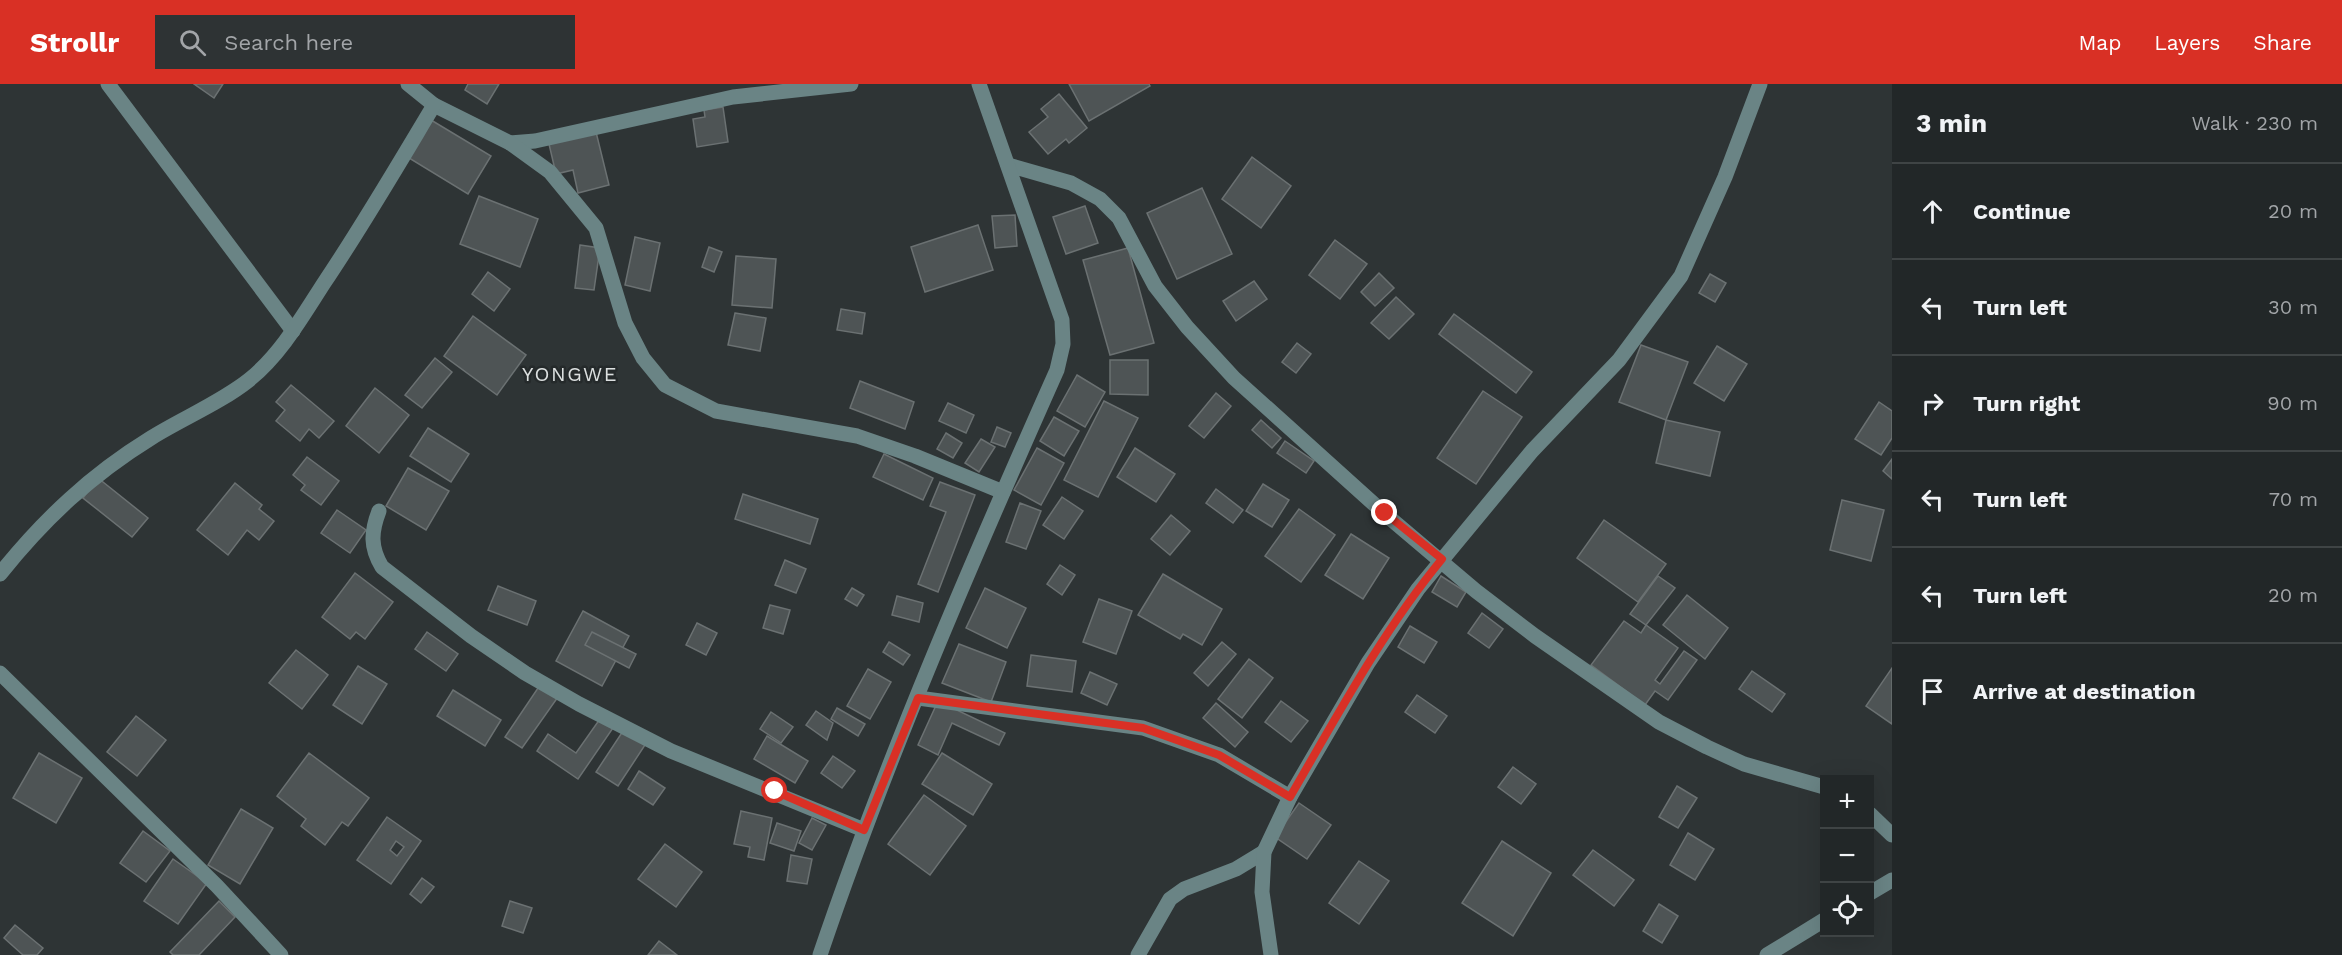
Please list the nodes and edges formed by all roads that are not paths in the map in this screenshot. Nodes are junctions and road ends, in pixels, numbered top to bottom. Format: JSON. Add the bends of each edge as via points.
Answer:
{"nodes":[{"id":1,"x":108,"y":84,"type":"edge"},
{"id":2,"x":408,"y":84,"type":"edge"},
{"id":3,"x":851,"y":84,"type":"edge"},
{"id":4,"x":979,"y":84,"type":"edge"},
{"id":5,"x":1760,"y":84,"type":"edge"},
{"id":6,"x":434,"y":105,"type":"junction"},
{"id":7,"x":510,"y":143,"type":"junction"},
{"id":8,"x":1008,"y":165,"type":"junction"},
{"id":9,"x":293,"y":331,"type":"junction"},
{"id":10,"x":1003,"y":492,"type":"junction"},
{"id":11,"x":379,"y":511,"type":"dead end"},
{"id":12,"x":1442,"y":559,"type":"junction"},
{"id":13,"x":0,"y":574,"type":"edge"},
{"id":14,"x":0,"y":673,"type":"edge"},
{"id":15,"x":918,"y":698,"type":"junction"},
{"id":16,"x":1820,"y":786,"type":"edge"},
{"id":17,"x":1290,"y":797,"type":"junction"},
{"id":18,"x":1874,"y":818,"type":"edge"},
{"id":19,"x":864,"y":830,"type":"junction"},
{"id":20,"x":1891,"y":830,"type":"edge"},
{"id":21,"x":1264,"y":852,"type":"junction"},
{"id":22,"x":1892,"y":880,"type":"edge"},
{"id":23,"x":1874,"y":890,"type":"edge"},
{"id":24,"x":1820,"y":922,"type":"edge"},
{"id":25,"x":281,"y":955,"type":"edge"},
{"id":26,"x":820,"y":955,"type":"edge"},
{"id":27,"x":1138,"y":955,"type":"edge"},
{"id":28,"x":1271,"y":955,"type":"edge"},
{"id":29,"x":1767,"y":955,"type":"edge"}],
"edges":[{"from":1,"to":9,"type":"street"},
{"from":2,"to":6,"type":"street"},
{"from":3,"to":7,"type":"street","via":[[733,97],[535,141]]},
{"from":4,"to":8,"type":"street"},
{"from":5,"to":12,"type":"street","via":[[1725,177],[1681,276],[1619,360],[1532,451]]},
{"from":6,"to":7,"type":"street"},
{"from":6,"to":9,"type":"street","via":[[362,227]]},
{"from":7,"to":10,"type":"street","via":[[550,172],[596,228],[624,323],[643,358],[665,385],[716,411],[857,436]]},
{"from":8,"to":10,"type":"street","via":[[1062,320],[1063,344],[1057,370]]},
{"from":8,"to":12,"type":"street","via":[[1071,183],[1100,199],[1119,218],[1155,286],[1234,378]]},
{"from":9,"to":13,"type":"street","via":[[248,380],[150,438],[80,487]]},
{"from":10,"to":15,"type":"street"},
{"from":11,"to":19,"type":"street","via":[[372,531],[374,553],[382,567],[525,673],[671,751]]},
{"from":12,"to":16,"type":"street","via":[[1535,636],[1659,722],[1744,764]]},
{"from":12,"to":17,"type":"street","via":[[1368,663]]},
{"from":14,"to":25,"type":"street","via":[[217,886]]},
{"from":15,"to":17,"type":"street","via":[[1143,728],[1219,755]]},
{"from":15,"to":19,"type":"street"},
{"from":17,"to":21,"type":"street"},
{"from":18,"to":20,"type":"street"},
{"from":19,"to":26,"type":"street"},
{"from":21,"to":27,"type":"street","via":[[1170,899]]},
{"from":21,"to":28,"type":"street","via":[[1262,892]]},
{"from":22,"to":23,"type":"street"},
{"from":24,"to":29,"type":"street"}]}
